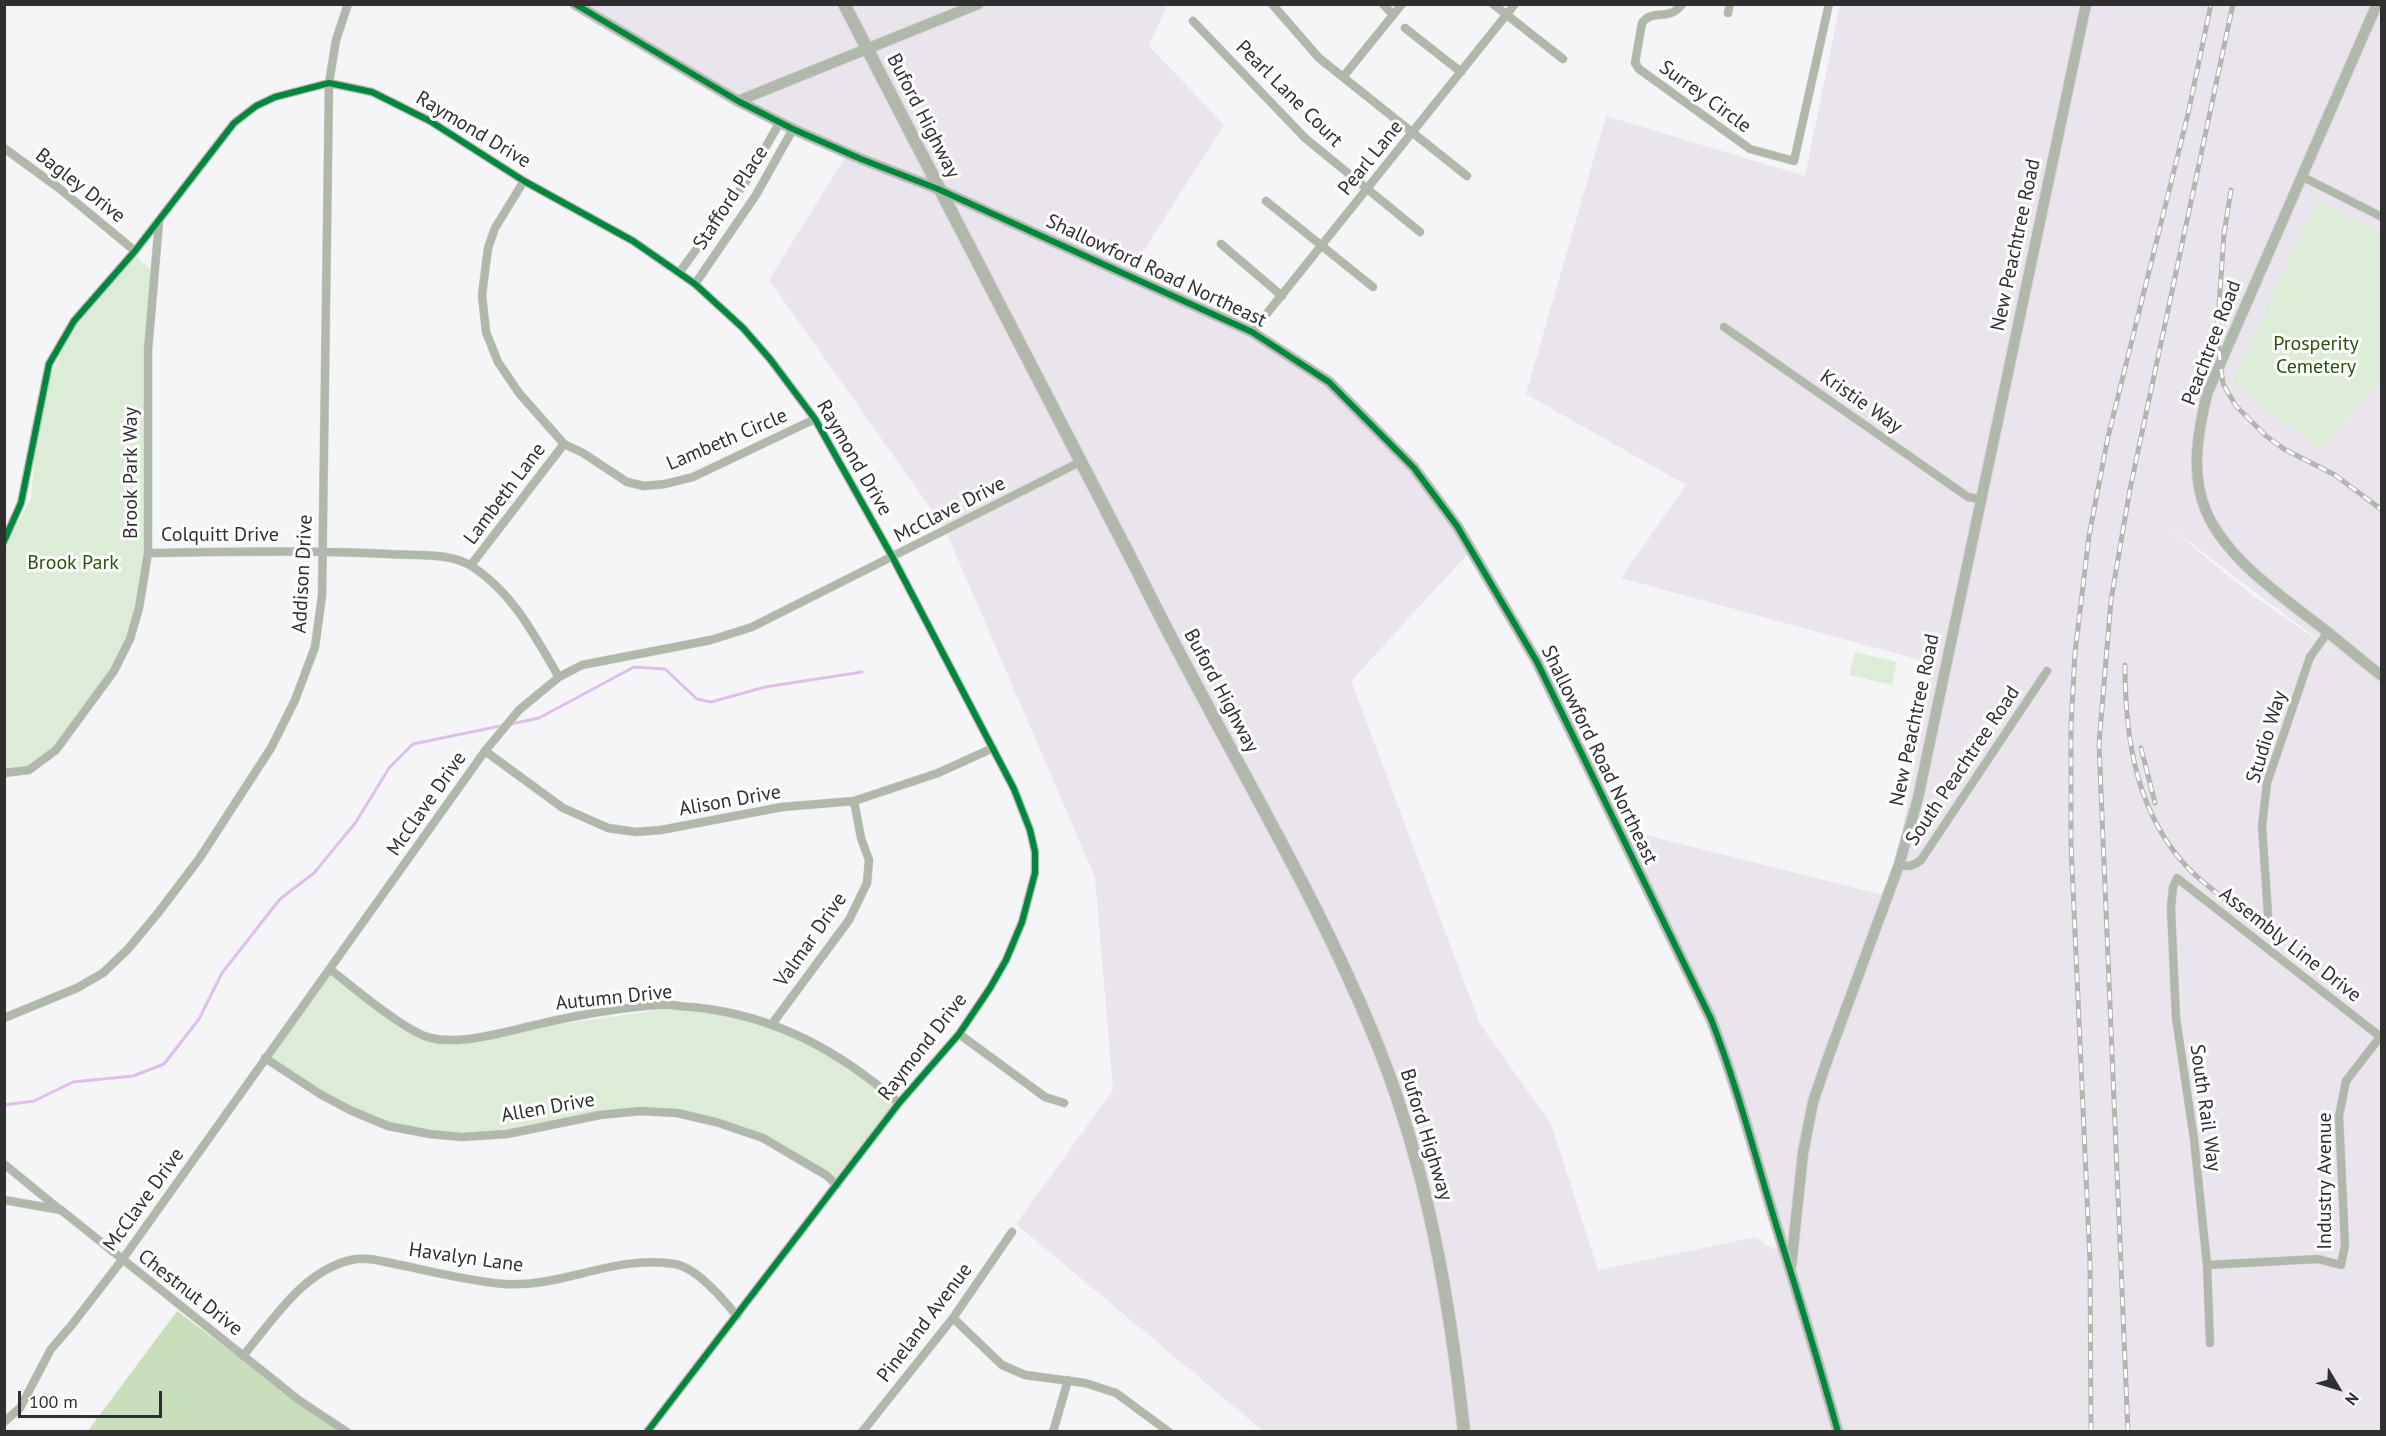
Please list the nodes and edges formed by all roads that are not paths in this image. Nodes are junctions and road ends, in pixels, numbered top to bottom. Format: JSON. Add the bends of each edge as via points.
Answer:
{"nodes":[{"id":1,"x":348,"y":4,"type":"edge"},
{"id":2,"x":575,"y":4,"type":"edge"},
{"id":3,"x":844,"y":4,"type":"edge"},
{"id":4,"x":978,"y":4,"type":"edge"},
{"id":5,"x":1272,"y":4,"type":"edge"},
{"id":6,"x":1383,"y":4,"type":"edge"},
{"id":7,"x":1402,"y":4,"type":"edge"},
{"id":8,"x":1493,"y":4,"type":"edge"},
{"id":9,"x":1515,"y":4,"type":"edge"},
{"id":10,"x":1682,"y":4,"type":"edge"},
{"id":11,"x":1828,"y":4,"type":"edge"},
{"id":12,"x":2086,"y":4,"type":"edge"},
{"id":13,"x":2377,"y":4,"type":"edge"},
{"id":14,"x":1393,"y":15,"type":"junction"},
{"id":15,"x":1506,"y":15,"type":"junction"},
{"id":16,"x":1193,"y":21,"type":"dead end"},
{"id":17,"x":1405,"y":28,"type":"dead end"},
{"id":18,"x":867,"y":48,"type":"junction"},
{"id":19,"x":1563,"y":59,"type":"dead end"},
{"id":20,"x":1461,"y":72,"type":"junction"},
{"id":21,"x":1343,"y":77,"type":"junction"},
{"id":22,"x":328,"y":83,"type":"junction"},
{"id":23,"x":738,"y":100,"type":"junction"},
{"id":24,"x":780,"y":122,"type":"junction"},
{"id":25,"x":793,"y":129,"type":"junction"},
{"id":26,"x":1413,"y":132,"type":"junction"},
{"id":27,"x":4,"y":148,"type":"edge"},
{"id":28,"x":1467,"y":176,"type":"dead end"},
{"id":29,"x":2301,"y":176,"type":"junction"},
{"id":30,"x":524,"y":181,"type":"junction"},
{"id":31,"x":938,"y":189,"type":"junction"},
{"id":32,"x":1367,"y":190,"type":"junction"},
{"id":33,"x":1266,"y":201,"type":"dead end"},
{"id":34,"x":2382,"y":217,"type":"edge"},
{"id":35,"x":159,"y":221,"type":"junction"},
{"id":36,"x":1420,"y":232,"type":"dead end"},
{"id":37,"x":1221,"y":244,"type":"dead end"},
{"id":38,"x":1322,"y":246,"type":"junction"},
{"id":39,"x":135,"y":252,"type":"junction"},
{"id":40,"x":679,"y":273,"type":"junction"},
{"id":41,"x":694,"y":284,"type":"junction"},
{"id":42,"x":1373,"y":287,"type":"dead end"},
{"id":43,"x":1282,"y":296,"type":"junction"},
{"id":44,"x":1724,"y":327,"type":"dead end"},
{"id":45,"x":1252,"y":332,"type":"junction"},
{"id":46,"x":815,"y":419,"type":"junction"},
{"id":47,"x":564,"y":444,"type":"junction"},
{"id":48,"x":1080,"y":462,"type":"junction"},
{"id":49,"x":1980,"y":500,"type":"junction"},
{"id":50,"x":4,"y":541,"type":"edge"},
{"id":51,"x":323,"y":551,"type":"junction"},
{"id":52,"x":148,"y":553,"type":"junction"},
{"id":53,"x":893,"y":558,"type":"junction"},
{"id":54,"x":471,"y":565,"type":"junction"},
{"id":55,"x":2328,"y":632,"type":"junction"},
{"id":56,"x":2047,"y":671,"type":"dead end"},
{"id":57,"x":2382,"y":676,"type":"edge"},
{"id":58,"x":559,"y":677,"type":"junction"},
{"id":59,"x":993,"y":748,"type":"junction"},
{"id":60,"x":485,"y":751,"type":"junction"},
{"id":61,"x":4,"y":773,"type":"edge"},
{"id":62,"x":854,"y":801,"type":"junction"},
{"id":63,"x":1899,"y":865,"type":"junction"},
{"id":64,"x":2177,"y":878,"type":"joint"},
{"id":65,"x":2265,"y":930,"type":"dead end"},
{"id":66,"x":330,"y":969,"type":"junction"},
{"id":67,"x":4,"y":1018,"type":"edge"},
{"id":68,"x":772,"y":1024,"type":"junction"},
{"id":69,"x":959,"y":1034,"type":"junction"},
{"id":70,"x":2381,"y":1038,"type":"edge"},
{"id":71,"x":265,"y":1058,"type":"junction"},
{"id":72,"x":899,"y":1103,"type":"junction"},
{"id":73,"x":1064,"y":1103,"type":"dead end"},
{"id":74,"x":4,"y":1164,"type":"edge"},
{"id":75,"x":837,"y":1185,"type":"junction"},
{"id":76,"x":4,"y":1200,"type":"edge"},
{"id":77,"x":61,"y":1210,"type":"junction"},
{"id":78,"x":1012,"y":1232,"type":"dead end"},
{"id":79,"x":122,"y":1260,"type":"junction"},
{"id":80,"x":2207,"y":1265,"type":"junction"},
{"id":81,"x":1790,"y":1270,"type":"junction"},
{"id":82,"x":736,"y":1316,"type":"junction"},
{"id":83,"x":952,"y":1318,"type":"junction"},
{"id":84,"x":2210,"y":1344,"type":"dead end"},
{"id":85,"x":243,"y":1356,"type":"junction"},
{"id":86,"x":1068,"y":1380,"type":"junction"},
{"id":87,"x":4,"y":1422,"type":"edge"},
{"id":88,"x":347,"y":1431,"type":"edge"},
{"id":89,"x":647,"y":1431,"type":"edge"},
{"id":90,"x":862,"y":1431,"type":"edge"},
{"id":91,"x":1053,"y":1431,"type":"edge"},
{"id":92,"x":1169,"y":1431,"type":"edge"},
{"id":93,"x":1464,"y":1431,"type":"edge"},
{"id":94,"x":1838,"y":1431,"type":"edge"}],
"edges":[{"from":1,"to":22,"type":"street","name":"Addison Drive"},
{"from":2,"to":23,"type":"street","name":"Shallowford Road Northeast"},
{"from":3,"to":18,"type":"main road","name":"Buford Highway"},
{"from":4,"to":18,"type":"street"},
{"from":5,"to":21,"type":"street","via":[[1319,58]]},
{"from":6,"to":14,"type":"street"},
{"from":7,"to":14,"type":"street"},
{"from":8,"to":15,"type":"street"},
{"from":9,"to":15,"type":"street","name":"Pearl Lane"},
{"from":10,"to":11,"type":"street","name":"Surrey Circle","via":[[1671,14],[1646,17],[1642,22],[1635,63],[1639,69],[1750,149],[1794,161]]},
{"from":12,"to":49,"type":"street","name":"New Peachtree Road"},
{"from":13,"to":29,"type":"street","name":"Peachtree Road"},
{"from":14,"to":21,"type":"street"},
{"from":15,"to":19,"type":"street"},
{"from":15,"to":20,"type":"street","name":"Pearl Lane"},
{"from":16,"to":32,"type":"street","name":"Pearl Lane Court","via":[[1305,138]]},
{"from":17,"to":20,"type":"street"},
{"from":18,"to":23,"type":"street"},
{"from":18,"to":31,"type":"main road","name":"Buford Highway"},
{"from":20,"to":26,"type":"street","name":"Pearl Lane"},
{"from":21,"to":26,"type":"street"},
{"from":22,"to":30,"type":"street","name":"Raymond Drive","via":[[372,92],[430,120]]},
{"from":22,"to":35,"type":"street","name":"Raymond Drive","via":[[275,97],[234,123]]},
{"from":22,"to":51,"type":"street","name":"Addison Drive"},
{"from":23,"to":24,"type":"street","name":"Shallowford Road Northeast"},
{"from":24,"to":25,"type":"street","name":"Shallowford Road Northeast"},
{"from":24,"to":40,"type":"street","name":"Stafford Place","via":[[745,183]]},
{"from":25,"to":31,"type":"street","name":"Shallowford Road Northeast"},
{"from":25,"to":41,"type":"street","name":"Stafford Place","via":[[756,195]]},
{"from":26,"to":28,"type":"street"},
{"from":26,"to":32,"type":"street","name":"Pearl Lane"},
{"from":27,"to":39,"type":"street","name":"Bagley Drive"},
{"from":29,"to":34,"type":"street"},
{"from":29,"to":55,"type":"street","name":"Peachtree Road","via":[[2207,394],[2196,463],[2206,511],[2220,536],[2245,564]]},
{"from":30,"to":40,"type":"street","name":"Raymond Drive","via":[[633,241]]},
{"from":30,"to":47,"type":"street","name":"Lambeth Circle","via":[[495,228],[488,248],[482,295],[486,332],[498,362],[519,393]]},
{"from":31,"to":45,"type":"street","name":"Shallowford Road Northeast"},
{"from":31,"to":48,"type":"main road","name":"Buford Highway"},
{"from":32,"to":36,"type":"street","name":"Pearl Lane Court"},
{"from":32,"to":38,"type":"street","name":"Pearl Lane"},
{"from":33,"to":38,"type":"street"},
{"from":35,"to":39,"type":"street","name":"Raymond Drive"},
{"from":35,"to":52,"type":"street","name":"Brook Park Way","via":[[148,350]]},
{"from":37,"to":43,"type":"street"},
{"from":38,"to":42,"type":"street"},
{"from":38,"to":43,"type":"street","name":"Pearl Lane"},
{"from":39,"to":50,"type":"street","name":"Raymond Drive","via":[[74,321],[49,364],[21,504]]},
{"from":40,"to":41,"type":"street","name":"Raymond Drive"},
{"from":41,"to":46,"type":"street","name":"Raymond Drive","via":[[771,359]]},
{"from":43,"to":45,"type":"street","name":"Pearl Lane"},
{"from":44,"to":49,"type":"street","name":"Kristie Way","via":[[1968,497]]},
{"from":45,"to":81,"type":"street","name":"Shallowford Road Northeast","via":[[1329,382],[1414,468],[1457,526],[1537,662],[1711,1019],[1730,1066]]},
{"from":46,"to":47,"type":"street","name":"Lambeth Circle","via":[[693,477],[665,484],[644,486],[627,482]]},
{"from":46,"to":53,"type":"street","name":"Raymond Drive"},
{"from":47,"to":54,"type":"street","name":"Lambeth Lane"},
{"from":48,"to":53,"type":"street","name":"McClave Drive"},
{"from":48,"to":93,"type":"main road","name":"Buford Highway","via":[[1327,933],[1380,1053],[1415,1154],[1433,1229]]},
{"from":49,"to":63,"type":"street","name":"New Peachtree Road","via":[[1921,784]]},
{"from":51,"to":52,"type":"street","name":"Colquitt Drive"},
{"from":51,"to":54,"type":"street","name":"Colquitt Drive","via":[[447,557]]},
{"from":51,"to":67,"type":"street","name":"Addison Drive","via":[[315,647],[295,700],[271,748],[198,859],[128,949],[103,973]]},
{"from":52,"to":61,"type":"street","name":"Brook Park Way","via":[[140,608],[114,670],[56,750],[29,770]]},
{"from":53,"to":58,"type":"street","name":"McClave Drive","via":[[752,627],[711,640],[582,665]]},
{"from":53,"to":59,"type":"street","name":"Raymond Drive"},
{"from":54,"to":58,"type":"street","name":"Colquitt Drive","via":[[520,612]]},
{"from":55,"to":57,"type":"street","name":"Peachtree Road"},
{"from":55,"to":65,"type":"street","name":"Studio Way","via":[[2310,657],[2267,783],[2262,826],[2268,914]]},
{"from":56,"to":63,"type":"street","name":"South Peachtree Road","via":[[1921,860]]},
{"from":58,"to":60,"type":"street","name":"McClave Drive","via":[[519,710]]},
{"from":59,"to":62,"type":"street","name":"Alison Drive","via":[[938,773]]},
{"from":59,"to":69,"type":"street","name":"Raymond Drive","via":[[1030,830],[1035,873],[1022,922],[1006,960]]},
{"from":60,"to":62,"type":"street","name":"Alison Drive","via":[[563,808],[608,828],[636,832],[782,807]]},
{"from":60,"to":66,"type":"street","name":"McClave Drive"},
{"from":62,"to":68,"type":"street","name":"Valmar Drive","via":[[869,860],[867,883],[849,920]]},
{"from":63,"to":81,"type":"street","name":"New Peachtree Road","via":[[1814,1102],[1803,1153]]},
{"from":64,"to":70,"type":"street","name":"Assembly Line Drive"},
{"from":64,"to":80,"type":"street","name":"South Rail Way","via":[[2171,908],[2176,1018],[2194,1137]]},
{"from":66,"to":68,"type":"street","name":"Autumn Drive","via":[[405,1025],[430,1038],[476,1037],[574,1016],[662,1005],[717,1010]]},
{"from":66,"to":71,"type":"street","name":"McClave Drive"},
{"from":68,"to":72,"type":"street","name":"Autumn Drive","via":[[818,1045],[870,1077]]},
{"from":69,"to":72,"type":"street","name":"Raymond Drive"},
{"from":69,"to":73,"type":"street","via":[[1045,1097]]},
{"from":70,"to":80,"type":"street","name":"Industry Avenue","via":[[2346,1081],[2339,1116],[2345,1245],[2341,1265],[2318,1259]]},
{"from":71,"to":75,"type":"street","name":"Allen Drive","via":[[320,1094],[388,1126],[462,1137],[507,1134],[600,1115],[677,1113],[763,1138]]},
{"from":71,"to":79,"type":"street","name":"McClave Drive"},
{"from":72,"to":75,"type":"street","name":"Raymond Drive"},
{"from":74,"to":77,"type":"street"},
{"from":75,"to":82,"type":"street","name":"Raymond Drive"},
{"from":76,"to":77,"type":"street","name":"Chestnut Drive"},
{"from":77,"to":79,"type":"street","name":"Chestnut Drive"},
{"from":78,"to":83,"type":"street","name":"Pineland Avenue"},
{"from":79,"to":85,"type":"street","name":"Chestnut Drive"},
{"from":79,"to":87,"type":"street","name":"McClave Drive","via":[[51,1349],[20,1408]]},
{"from":80,"to":84,"type":"street","name":"South Rail Way"},
{"from":81,"to":94,"type":"street","name":"New Peachtree Road"},
{"from":82,"to":85,"type":"street","name":"Havalyn Lane","via":[[718,1294],[678,1264],[641,1261],[533,1284],[504,1284],[370,1259],[351,1260],[308,1283]]},
{"from":82,"to":89,"type":"street","name":"Raymond Drive"},
{"from":83,"to":86,"type":"street","via":[[1002,1365],[1025,1375]]},
{"from":83,"to":90,"type":"street","name":"Pineland Avenue"},
{"from":85,"to":88,"type":"street","name":"Chestnut Drive","via":[[300,1401]]},
{"from":86,"to":91,"type":"street"},
{"from":86,"to":92,"type":"street","via":[[1116,1393]]}]}
